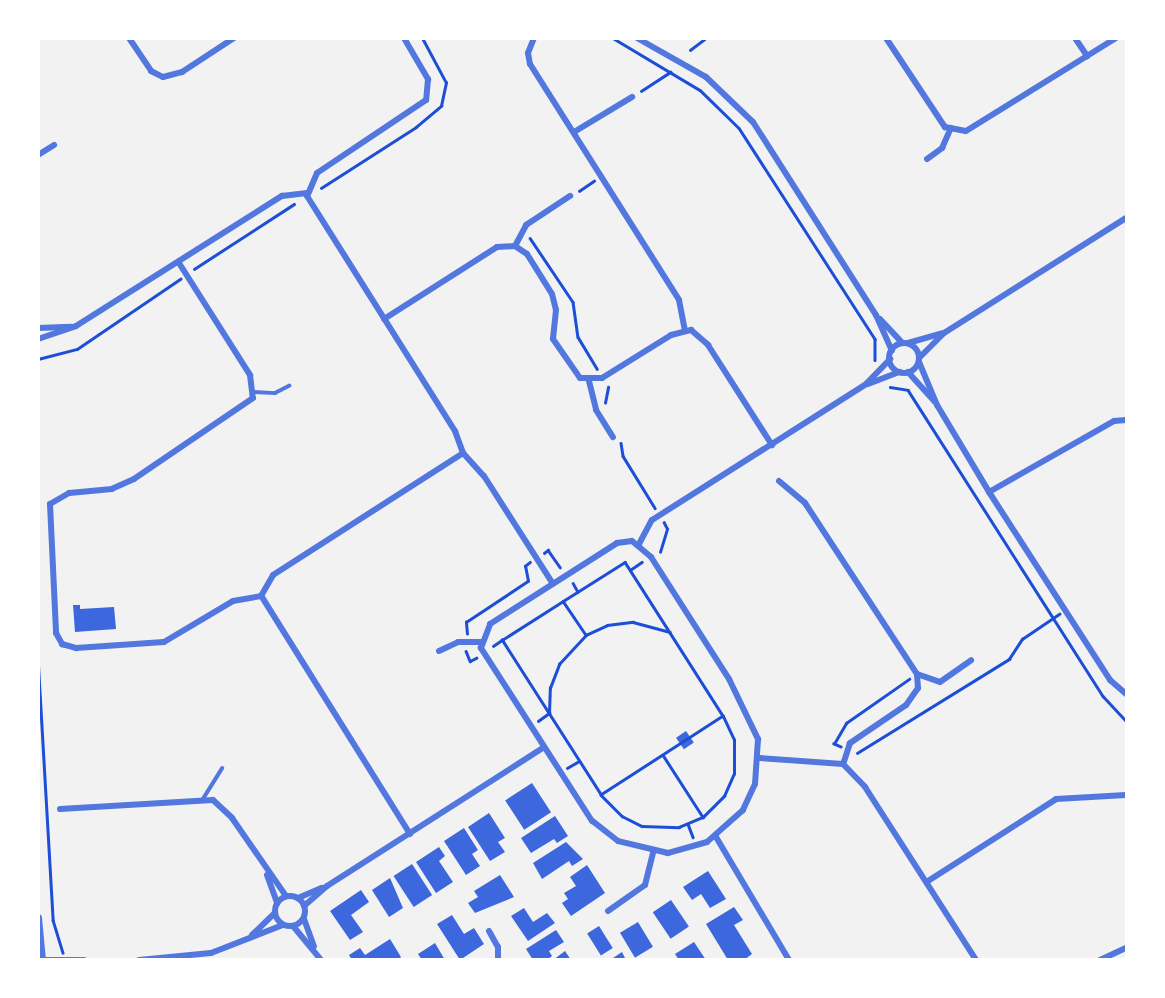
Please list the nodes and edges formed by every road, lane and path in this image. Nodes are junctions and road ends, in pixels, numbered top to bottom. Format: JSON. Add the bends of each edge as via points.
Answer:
{"nodes":[{"id":1,"x":129,"y":38,"type":"edge"},
{"id":2,"x":234,"y":38,"type":"edge"},
{"id":3,"x":404,"y":38,"type":"edge"},
{"id":4,"x":534,"y":38,"type":"edge"},
{"id":5,"x":613,"y":38,"type":"edge"},
{"id":6,"x":637,"y":38,"type":"edge"},
{"id":7,"x":706,"y":38,"type":"edge"},
{"id":8,"x":886,"y":38,"type":"edge"},
{"id":9,"x":1075,"y":38,"type":"edge"},
{"id":10,"x":1116,"y":38,"type":"edge"},
{"id":11,"x":690,"y":50,"type":"dead end"},
{"id":12,"x":1087,"y":56,"type":"junction"},
{"id":13,"x":670,"y":73,"type":"junction"},
{"id":14,"x":632,"y":97,"type":"joint"},
{"id":15,"x":951,"y":128,"type":"junction"},
{"id":16,"x":574,"y":132,"type":"junction"},
{"id":17,"x":54,"y":145,"type":"dead end"},
{"id":18,"x":38,"y":155,"type":"edge"},
{"id":19,"x":928,"y":159,"type":"dead end"},
{"id":20,"x":600,"y":177,"type":"junction"},
{"id":21,"x":307,"y":193,"type":"junction"},
{"id":22,"x":570,"y":196,"type":"joint"},
{"id":23,"x":1126,"y":218,"type":"edge"},
{"id":24,"x":521,"y":232,"type":"junction"},
{"id":25,"x":515,"y":246,"type":"junction"},
{"id":26,"x":179,"y":262,"type":"junction"},
{"id":27,"x":876,"y":315,"type":"junction"},
{"id":28,"x":384,"y":319,"type":"junction"},
{"id":29,"x":76,"y":326,"type":"junction"},
{"id":30,"x":38,"y":328,"type":"edge"},
{"id":31,"x":685,"y":330,"type":"junction"},
{"id":32,"x":944,"y":333,"type":"junction"},
{"id":33,"x":38,"y":340,"type":"edge"},
{"id":34,"x":904,"y":343,"type":"junction"},
{"id":35,"x":892,"y":351,"type":"junction"},
{"id":36,"x":890,"y":359,"type":"junction"},
{"id":37,"x":919,"y":360,"type":"junction"},
{"id":38,"x":880,"y":369,"type":"junction"},
{"id":39,"x":904,"y":372,"type":"junction"},
{"id":40,"x":602,"y":378,"type":"junction"},
{"id":41,"x":886,"y":380,"type":"junction"},
{"id":42,"x":589,"y":381,"type":"junction"},
{"id":43,"x":866,"y":384,"type":"junction"},
{"id":44,"x":289,"y":386,"type":"dead end"},
{"id":45,"x":254,"y":392,"type":"junction"},
{"id":46,"x":937,"y":405,"type":"junction"},
{"id":47,"x":611,"y":415,"type":"dead end"},
{"id":48,"x":1126,"y":420,"type":"edge"},
{"id":49,"x":617,"y":436,"type":"joint"},
{"id":50,"x":772,"y":445,"type":"junction"},
{"id":51,"x":463,"y":453,"type":"junction"},
{"id":52,"x":779,"y":481,"type":"dead end"},
{"id":53,"x":989,"y":492,"type":"junction"},
{"id":54,"x":659,"y":516,"type":"junction"},
{"id":55,"x":639,"y":544,"type":"junction"},
{"id":56,"x":651,"y":557,"type":"junction"},
{"id":57,"x":630,"y":570,"type":"junction"},
{"id":58,"x":553,"y":584,"type":"junction"},
{"id":59,"x":261,"y":596,"type":"junction"},
{"id":60,"x":563,"y":601,"type":"junction"},
{"id":61,"x":1067,"y":609,"type":"junction"},
{"id":62,"x":1053,"y":618,"type":"junction"},
{"id":63,"x":670,"y":632,"type":"junction"},
{"id":64,"x":586,"y":635,"type":"junction"},
{"id":65,"x":480,"y":642,"type":"junction"},
{"id":66,"x":439,"y":651,"type":"dead end"},
{"id":67,"x":39,"y":660,"type":"edge"},
{"id":68,"x":971,"y":660,"type":"dead end"},
{"id":69,"x":915,"y":676,"type":"junction"},
{"id":70,"x":1126,"y":694,"type":"edge"},
{"id":71,"x":549,"y":713,"type":"junction"},
{"id":72,"x":723,"y":716,"type":"junction"},
{"id":73,"x":1126,"y":721,"type":"edge"},
{"id":74,"x":543,"y":748,"type":"junction"},
{"id":75,"x":848,"y":750,"type":"junction"},
{"id":76,"x":663,"y":755,"type":"junction"},
{"id":77,"x":760,"y":758,"type":"junction"},
{"id":78,"x":843,"y":764,"type":"junction"},
{"id":79,"x":222,"y":769,"type":"dead end"},
{"id":80,"x":601,"y":795,"type":"junction"},
{"id":81,"x":1126,"y":795,"type":"edge"},
{"id":82,"x":203,"y":799,"type":"junction"},
{"id":83,"x":47,"y":805,"type":"junction"},
{"id":84,"x":38,"y":806,"type":"edge"},
{"id":85,"x":60,"y":809,"type":"dead end"},
{"id":86,"x":703,"y":817,"type":"junction"},
{"id":87,"x":410,"y":834,"type":"junction"},
{"id":88,"x":716,"y":837,"type":"junction"},
{"id":89,"x":653,"y":852,"type":"junction"},
{"id":90,"x":266,"y":872,"type":"junction"},
{"id":91,"x":928,"y":881,"type":"junction"},
{"id":92,"x":327,"y":886,"type":"junction"},
{"id":93,"x":286,"y":896,"type":"junction"},
{"id":94,"x":298,"y":898,"type":"junction"},
{"id":95,"x":277,"y":903,"type":"junction"},
{"id":96,"x":304,"y":906,"type":"junction"},
{"id":97,"x":608,"y":911,"type":"dead end"},
{"id":98,"x":275,"y":913,"type":"junction"},
{"id":99,"x":38,"y":918,"type":"edge"},
{"id":100,"x":303,"y":919,"type":"junction"},
{"id":101,"x":283,"y":925,"type":"junction"},
{"id":102,"x":293,"y":926,"type":"junction"},
{"id":103,"x":489,"y":930,"type":"dead end"},
{"id":104,"x":250,"y":937,"type":"junction"},
{"id":105,"x":1126,"y":948,"type":"edge"},
{"id":106,"x":316,"y":951,"type":"junction"},
{"id":107,"x":63,"y":958,"type":"edge"},
{"id":108,"x":41,"y":959,"type":"edge"},
{"id":109,"x":84,"y":960,"type":"edge"},
{"id":110,"x":139,"y":960,"type":"edge"},
{"id":111,"x":321,"y":960,"type":"edge"},
{"id":112,"x":498,"y":960,"type":"edge"},
{"id":113,"x":789,"y":960,"type":"edge"},
{"id":114,"x":976,"y":960,"type":"edge"},
{"id":115,"x":1100,"y":960,"type":"edge"}],
"edges":[{"from":1,"to":2,"type":"street","via":[[151,71],[163,77],[182,72]]},
{"from":3,"to":21,"type":"street","via":[[428,79],[426,100],[317,173]]},
{"from":4,"to":16,"type":"street","via":[[528,53],[530,64]]},
{"from":5,"to":13,"type":"path"},
{"from":6,"to":27,"type":"street","via":[[706,77],[737,104]]},
{"from":7,"to":11,"type":"path"},
{"from":8,"to":15,"type":"street","via":[[944,127]]},
{"from":9,"to":12,"type":"street"},
{"from":10,"to":12,"type":"street"},
{"from":12,"to":15,"type":"street","via":[[966,131]]},
{"from":13,"to":14,"type":"path"},
{"from":13,"to":38,"type":"path","via":[[700,90],[739,128],[875,340],[875,361]]},
{"from":14,"to":16,"type":"street"},
{"from":15,"to":19,"type":"street","via":[[943,148]]},
{"from":16,"to":20,"type":"street"},
{"from":17,"to":18,"type":"street"},
{"from":20,"to":22,"type":"path"},
{"from":20,"to":31,"type":"street","via":[[679,300]]},
{"from":21,"to":26,"type":"street","via":[[282,196]]},
{"from":21,"to":28,"type":"street"},
{"from":22,"to":24,"type":"street"},
{"from":23,"to":32,"type":"street"},
{"from":24,"to":25,"type":"street"},
{"from":24,"to":40,"type":"path","via":[[535,244],[573,302],[578,337]]},
{"from":25,"to":28,"type":"street","via":[[497,247]]},
{"from":25,"to":42,"type":"street","via":[[527,254],[552,295],[556,310],[552,333],[557,346],[575,374]]},
{"from":26,"to":29,"type":"street"},
{"from":26,"to":45,"type":"street","via":[[250,375]]},
{"from":27,"to":34,"type":"street"},
{"from":27,"to":35,"type":"street"},
{"from":28,"to":51,"type":"street","via":[[455,431]]},
{"from":29,"to":30,"type":"street"},
{"from":29,"to":33,"type":"street"},
{"from":31,"to":40,"type":"street"},
{"from":31,"to":50,"type":"street","via":[[697,332],[709,345]]},
{"from":32,"to":34,"type":"street"},
{"from":32,"to":37,"type":"street"},
{"from":34,"to":35,"type":"street"},
{"from":34,"to":37,"type":"street"},
{"from":35,"to":36,"type":"street"},
{"from":36,"to":38,"type":"street"},
{"from":36,"to":39,"type":"street"},
{"from":37,"to":39,"type":"street"},
{"from":37,"to":46,"type":"street"},
{"from":38,"to":43,"type":"street"},
{"from":39,"to":41,"type":"street"},
{"from":39,"to":46,"type":"street"},
{"from":40,"to":42,"type":"street"},
{"from":40,"to":47,"type":"path","via":[[609,390],[604,404]]},
{"from":41,"to":43,"type":"street"},
{"from":41,"to":62,"type":"path","via":[[891,388],[908,390]]},
{"from":42,"to":49,"type":"street","via":[[596,410]]},
{"from":43,"to":50,"type":"street"},
{"from":44,"to":45,"type":"lane","via":[[275,393]]},
{"from":45,"to":59,"type":"street","via":[[243,409],[134,479],[112,489],[55,498],[48,519],[54,625],[58,639],[68,646],[164,642],[233,601]]},
{"from":46,"to":53,"type":"street"},
{"from":48,"to":53,"type":"street","via":[[1114,421]]},
{"from":49,"to":54,"type":"path","via":[[623,456]]},
{"from":50,"to":54,"type":"street"},
{"from":51,"to":58,"type":"street","via":[[484,476]]},
{"from":51,"to":59,"type":"street","via":[[273,575]]},
{"from":52,"to":69,"type":"street","via":[[804,503]]},
{"from":53,"to":61,"type":"street"},
{"from":54,"to":55,"type":"street"},
{"from":54,"to":56,"type":"path","via":[[667,529],[659,544],[663,550]]},
{"from":55,"to":56,"type":"street"},
{"from":55,"to":58,"type":"street","via":[[617,543]]},
{"from":56,"to":57,"type":"path"},
{"from":56,"to":77,"type":"street","via":[[754,722]]},
{"from":57,"to":60,"type":"path","via":[[625,562]]},
{"from":57,"to":63,"type":"path"},
{"from":58,"to":65,"type":"street","via":[[490,624]]},
{"from":59,"to":87,"type":"street"},
{"from":60,"to":64,"type":"path"},
{"from":60,"to":71,"type":"path","via":[[502,640]]},
{"from":61,"to":62,"type":"path"},
{"from":61,"to":70,"type":"street","via":[[1110,680]]},
{"from":62,"to":73,"type":"path","via":[[1112,709]]},
{"from":62,"to":75,"type":"path","via":[[1021,639],[1009,659],[859,754]]},
{"from":63,"to":64,"type":"path","via":[[633,622],[607,625]]},
{"from":63,"to":72,"type":"path"},
{"from":64,"to":71,"type":"path","via":[[559,664],[550,688]]},
{"from":65,"to":66,"type":"street","via":[[458,642]]},
{"from":65,"to":74,"type":"street","via":[[482,653]]},
{"from":67,"to":83,"type":"path"},
{"from":68,"to":69,"type":"street","via":[[940,682]]},
{"from":69,"to":75,"type":"street","via":[[918,688],[906,705],[850,743]]},
{"from":69,"to":75,"type":"path","via":[[846,723],[834,744]]},
{"from":71,"to":80,"type":"path"},
{"from":72,"to":76,"type":"path"},
{"from":72,"to":86,"type":"path","via":[[734,740],[734,774],[724,796]]},
{"from":74,"to":87,"type":"street"},
{"from":74,"to":89,"type":"street","via":[[592,821],[618,841]]},
{"from":75,"to":78,"type":"street"},
{"from":76,"to":80,"type":"path"},
{"from":76,"to":86,"type":"path"},
{"from":77,"to":78,"type":"street"},
{"from":77,"to":88,"type":"street","via":[[750,798]]},
{"from":78,"to":91,"type":"street","via":[[865,787]]},
{"from":79,"to":82,"type":"lane"},
{"from":80,"to":86,"type":"path","via":[[622,816],[642,826],[667,829]]},
{"from":81,"to":91,"type":"street","via":[[1056,799]]},
{"from":82,"to":85,"type":"street"},
{"from":82,"to":90,"type":"street","via":[[223,807]]},
{"from":83,"to":84,"type":"path"},
{"from":83,"to":107,"type":"path","via":[[52,920]]},
{"from":87,"to":92,"type":"street"},
{"from":88,"to":89,"type":"street","via":[[683,850]]},
{"from":88,"to":113,"type":"street"},
{"from":89,"to":97,"type":"street","via":[[645,885]]},
{"from":90,"to":93,"type":"street"},
{"from":90,"to":95,"type":"street"},
{"from":91,"to":114,"type":"street"},
{"from":92,"to":94,"type":"street"},
{"from":92,"to":96,"type":"street"},
{"from":93,"to":94,"type":"street"},
{"from":93,"to":95,"type":"street"},
{"from":94,"to":96,"type":"street"},
{"from":95,"to":98,"type":"street"},
{"from":96,"to":100,"type":"street"},
{"from":98,"to":101,"type":"street"},
{"from":98,"to":104,"type":"street"},
{"from":99,"to":108,"type":"street"},
{"from":100,"to":102,"type":"street"},
{"from":100,"to":106,"type":"street"},
{"from":101,"to":102,"type":"street"},
{"from":101,"to":104,"type":"street"},
{"from":102,"to":106,"type":"street"},
{"from":103,"to":112,"type":"street","via":[[498,947]]},
{"from":104,"to":110,"type":"street","via":[[211,953]]},
{"from":105,"to":115,"type":"street"},
{"from":106,"to":111,"type":"street"},
{"from":107,"to":108,"type":"street"},
{"from":107,"to":109,"type":"street"}]}
